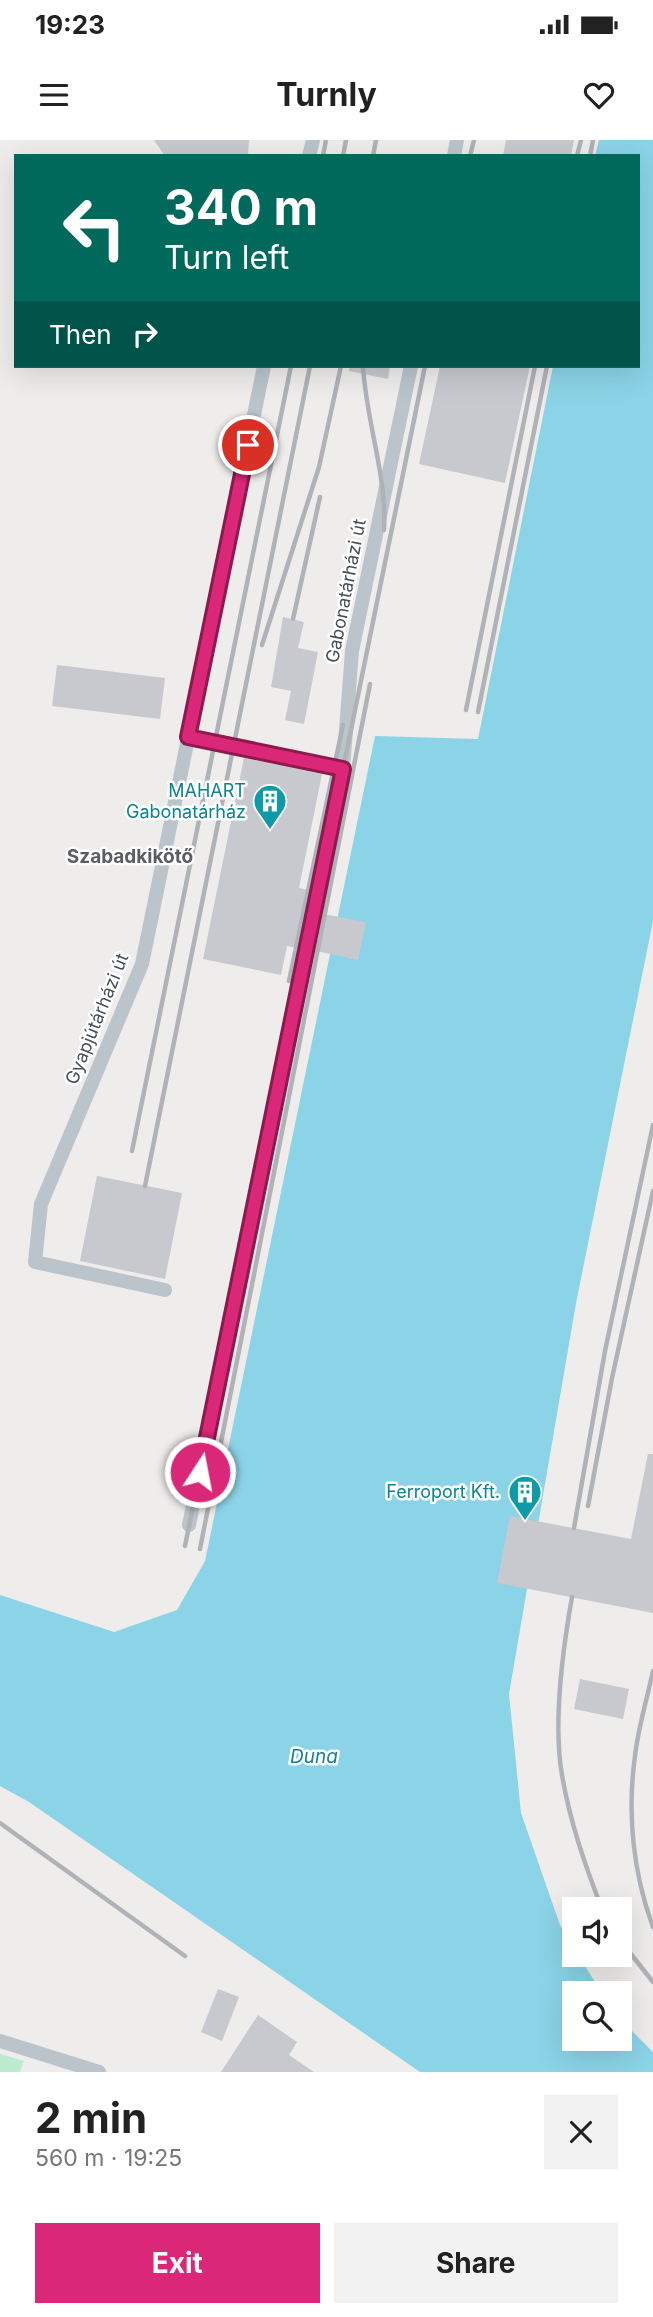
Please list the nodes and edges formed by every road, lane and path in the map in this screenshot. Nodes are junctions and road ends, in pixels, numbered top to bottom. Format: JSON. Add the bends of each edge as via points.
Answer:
{"nodes":[{"id":1,"x":264,"y":368,"type":"edge"},
{"id":2,"x":411,"y":368,"type":"edge"},
{"id":3,"x":188,"y":737,"type":"junction"},
{"id":4,"x":343,"y":769,"type":"junction"},
{"id":5,"x":165,"y":1290,"type":"dead end"},
{"id":6,"x":189,"y":1525,"type":"dead end"},
{"id":7,"x":0,"y":2041,"type":"edge"},
{"id":8,"x":99,"y":2072,"type":"edge"}],
"edges":[{"from":1,"to":3,"type":"street","name":"Gyapjútárházi út"},
{"from":2,"to":4,"type":"street","name":"Gabonatárházi út","via":[[352,651]]},
{"from":3,"to":4,"type":"street"},
{"from":3,"to":5,"type":"street","name":"Gyapjútárházi út","via":[[142,964],[41,1204],[35,1262]]},
{"from":4,"to":6,"type":"street","name":"Gabonatárházi út"},
{"from":7,"to":8,"type":"street"}]}
